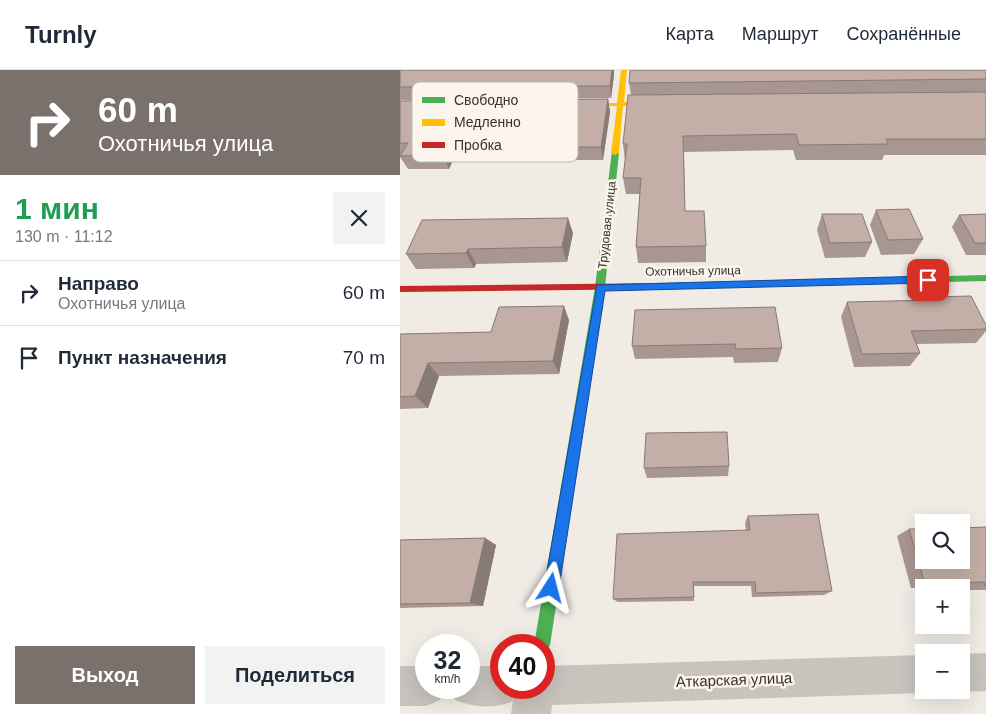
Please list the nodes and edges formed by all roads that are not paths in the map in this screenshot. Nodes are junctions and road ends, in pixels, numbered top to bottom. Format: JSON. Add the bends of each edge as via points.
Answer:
{"nodes":[{"id":1,"x":624,"y":70,"type":"edge"},
{"id":2,"x":620,"y":104,"type":"junction"},
{"id":3,"x":679,"y":104,"type":"edge"},
{"id":4,"x":578,"y":105,"type":"edge"},
{"id":5,"x":986,"y":278,"type":"edge"},
{"id":6,"x":600,"y":287,"type":"junction"},
{"id":7,"x":400,"y":289,"type":"edge"},
{"id":8,"x":544,"y":634,"type":"edge"},
{"id":9,"x":986,"y":672,"type":"edge"},
{"id":10,"x":970,"y":673,"type":"edge"},
{"id":11,"x":915,"y":674,"type":"edge"},
{"id":12,"x":400,"y":686,"type":"edge"},
{"id":13,"x":415,"y":686,"type":"edge"},
{"id":14,"x":555,"y":686,"type":"edge"},
{"id":15,"x":533,"y":699,"type":"edge"},
{"id":16,"x":531,"y":714,"type":"edge"}],
"edges":[{"from":1,"to":2,"type":"street","name":"Трудовая улица"},
{"from":2,"to":3,"type":"street"},
{"from":2,"to":4,"type":"street"},
{"from":2,"to":6,"type":"street","name":"Трудовая улица"},
{"from":5,"to":6,"type":"street","name":"Охотничья улица"},
{"from":6,"to":7,"type":"street","name":"Охотничья улица"},
{"from":6,"to":8,"type":"street","name":"Трудовая улица"},
{"from":9,"to":10,"type":"street"},
{"from":11,"to":14,"type":"street","name":"Аткарская улица"},
{"from":12,"to":13,"type":"street"},
{"from":15,"to":16,"type":"street"}]}
